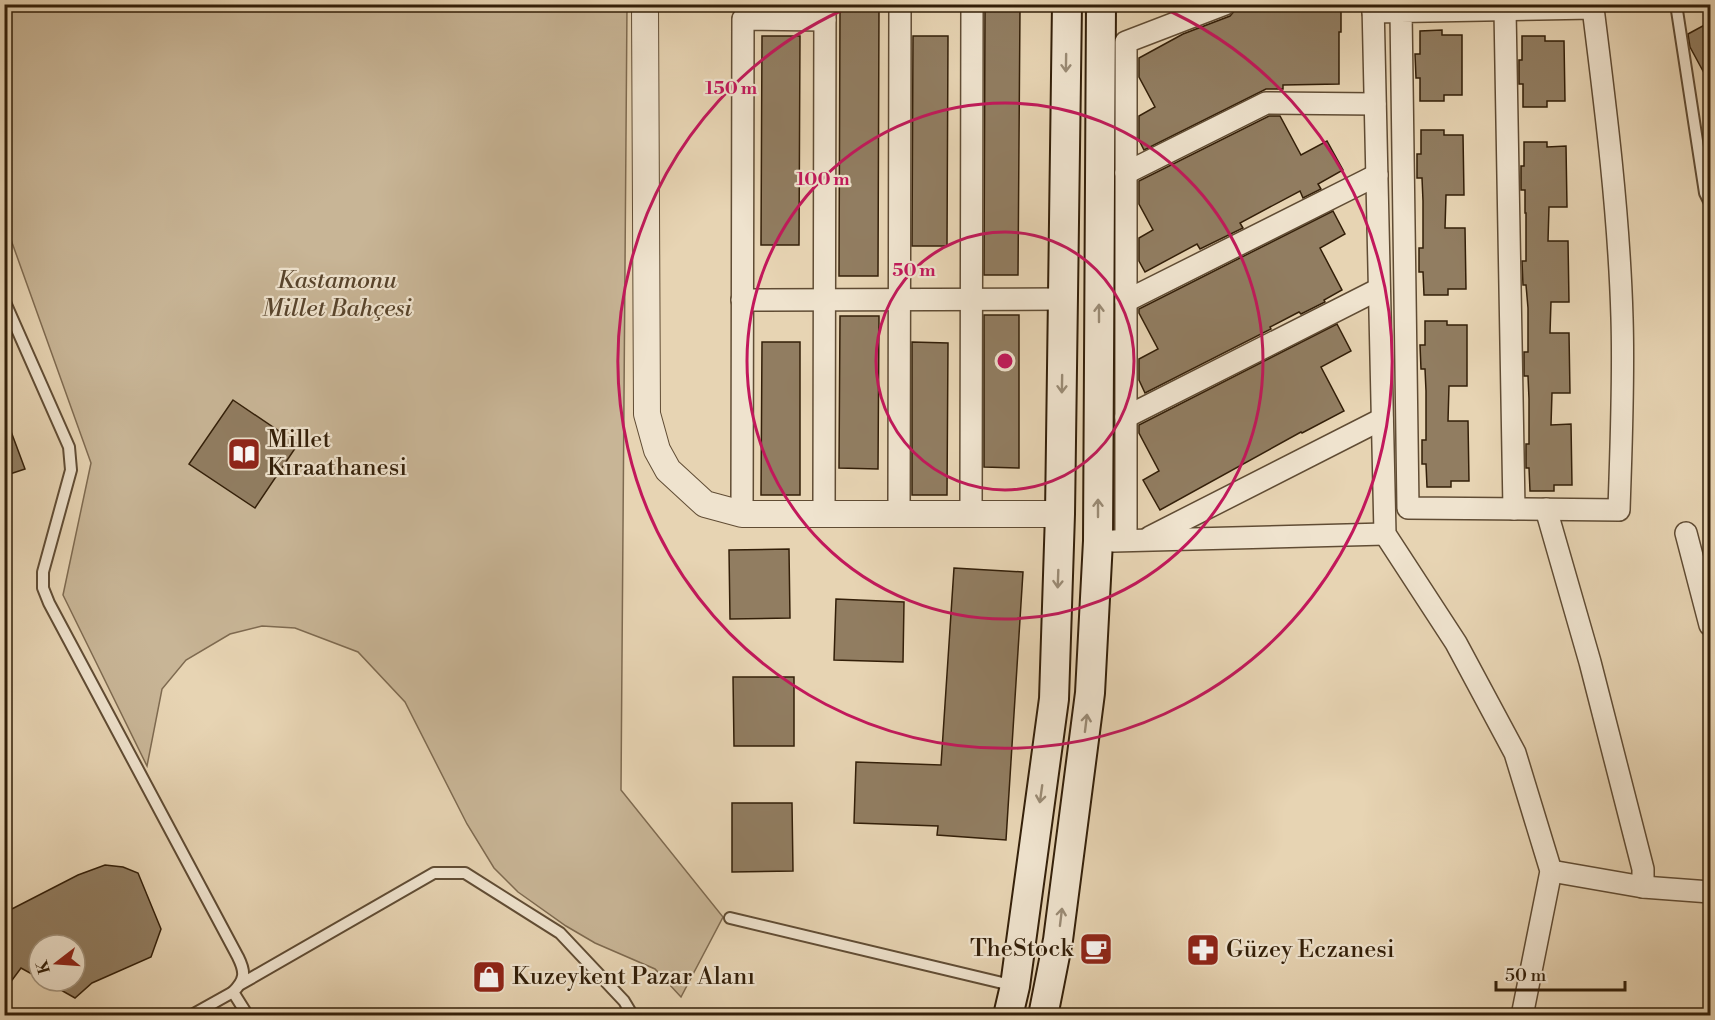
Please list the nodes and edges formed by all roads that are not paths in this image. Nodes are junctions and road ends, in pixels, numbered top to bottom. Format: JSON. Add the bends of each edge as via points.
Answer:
{"nodes":[{"id":1,"x":645,"y":4,"type":"edge"},
{"id":2,"x":900,"y":4,"type":"edge"},
{"id":3,"x":972,"y":4,"type":"edge"},
{"id":4,"x":1067,"y":4,"type":"edge"},
{"id":5,"x":1101,"y":4,"type":"edge"},
{"id":6,"x":1225,"y":4,"type":"edge"},
{"id":7,"x":1677,"y":4,"type":"edge"},
{"id":8,"x":1373,"y":8,"type":"edge"},
{"id":9,"x":1505,"y":9,"type":"junction"},
{"id":10,"x":825,"y":12,"type":"edge"},
{"id":11,"x":1401,"y":12,"type":"junction"},
{"id":12,"x":1375,"y":104,"type":"junction"},
{"id":13,"x":1126,"y":173,"type":"junction"},
{"id":14,"x":1377,"y":175,"type":"junction"},
{"id":15,"x":1710,"y":203,"type":"edge"},
{"id":16,"x":1379,"y":289,"type":"junction"},
{"id":17,"x":971,"y":299,"type":"junction"},
{"id":18,"x":1063,"y":299,"type":"junction"},
{"id":19,"x":4,"y":300,"type":"edge"},
{"id":20,"x":742,"y":300,"type":"junction"},
{"id":21,"x":825,"y":300,"type":"junction"},
{"id":22,"x":899,"y":300,"type":"junction"},
{"id":23,"x":1126,"y":301,"type":"junction"},
{"id":24,"x":1126,"y":417,"type":"junction"},
{"id":25,"x":1382,"y":419,"type":"junction"},
{"id":26,"x":1514,"y":509,"type":"junction"},
{"id":27,"x":1546,"y":509,"type":"junction"},
{"id":28,"x":742,"y":514,"type":"junction"},
{"id":29,"x":824,"y":514,"type":"junction"},
{"id":30,"x":899,"y":514,"type":"junction"},
{"id":31,"x":971,"y":514,"type":"junction"},
{"id":32,"x":1060,"y":514,"type":"junction"},
{"id":33,"x":1686,"y":533,"type":"dead end"},
{"id":34,"x":1385,"y":534,"type":"junction"},
{"id":35,"x":1136,"y":540,"type":"junction"},
{"id":36,"x":1098,"y":541,"type":"junction"},
{"id":37,"x":1710,"y":625,"type":"edge"},
{"id":38,"x":1551,"y":871,"type":"junction"},
{"id":39,"x":1643,"y":887,"type":"junction"},
{"id":40,"x":1710,"y":892,"type":"edge"},
{"id":41,"x":730,"y":918,"type":"dead end"},
{"id":42,"x":241,"y":984,"type":"junction"},
{"id":43,"x":1016,"y":986,"type":"junction"},
{"id":44,"x":233,"y":992,"type":"junction"},
{"id":45,"x":190,"y":1016,"type":"edge"},
{"id":46,"x":248,"y":1016,"type":"edge"},
{"id":47,"x":633,"y":1016,"type":"edge"},
{"id":48,"x":1008,"y":1016,"type":"edge"},
{"id":49,"x":1043,"y":1016,"type":"edge"},
{"id":50,"x":1522,"y":1016,"type":"edge"}],
"edges":[{"from":1,"to":28,"type":"street","via":[[647,414],[657,450],[668,470],[705,504]]},
{"from":2,"to":22,"type":"street"},
{"from":3,"to":17,"type":"street"},
{"from":4,"to":18,"type":"main road","one_way":true},
{"from":36,"to":5,"type":"main road","one_way":true},
{"from":6,"to":13,"type":"street","via":[[1126,42]]},
{"from":7,"to":15,"type":"lane","via":[[1705,193]]},
{"from":8,"to":11,"type":"street"},
{"from":8,"to":12,"type":"street"},
{"from":9,"to":11,"type":"street"},
{"from":9,"to":26,"type":"street"},
{"from":9,"to":27,"type":"street","via":[[1593,8],[1609,138],[1622,316],[1619,510]]},
{"from":10,"to":20,"type":"street","via":[[743,19]]},
{"from":10,"to":21,"type":"street"},
{"from":11,"to":26,"type":"street","via":[[1408,508]]},
{"from":12,"to":13,"type":"street","via":[[1266,103]]},
{"from":12,"to":14,"type":"street"},
{"from":13,"to":23,"type":"street"},
{"from":14,"to":16,"type":"street"},
{"from":14,"to":23,"type":"street"},
{"from":16,"to":24,"type":"street"},
{"from":16,"to":25,"type":"street"},
{"from":17,"to":18,"type":"street"},
{"from":17,"to":22,"type":"street"},
{"from":17,"to":31,"type":"street"},
{"from":18,"to":32,"type":"main road","one_way":true},
{"from":19,"to":42,"type":"lane","via":[[69,447],[71,460],[43,572],[43,588],[238,957],[243,972]]},
{"from":20,"to":21,"type":"street"},
{"from":20,"to":28,"type":"street"},
{"from":21,"to":22,"type":"street"},
{"from":21,"to":29,"type":"street"},
{"from":22,"to":30,"type":"street"},
{"from":23,"to":24,"type":"street"},
{"from":24,"to":35,"type":"street"},
{"from":25,"to":34,"type":"street"},
{"from":25,"to":35,"type":"street"},
{"from":26,"to":27,"type":"street"},
{"from":27,"to":39,"type":"street","via":[[1590,662],[1643,869]]},
{"from":28,"to":29,"type":"street"},
{"from":29,"to":30,"type":"street"},
{"from":30,"to":31,"type":"street"},
{"from":31,"to":32,"type":"street"},
{"from":32,"to":43,"type":"main road","one_way":true,"via":[[1054,699]]},
{"from":33,"to":37,"type":"street"},
{"from":34,"to":35,"type":"street"},
{"from":34,"to":38,"type":"street","via":[[1456,643],[1515,753]]},
{"from":35,"to":36,"type":"street"},
{"from":49,"to":36,"type":"main road","one_way":true,"via":[[1058,940],[1090,693]]},
{"from":38,"to":39,"type":"street"},
{"from":38,"to":50,"type":"street"},
{"from":39,"to":40,"type":"street"},
{"from":41,"to":43,"type":"lane"},
{"from":42,"to":44,"type":"lane"},
{"from":42,"to":47,"type":"lane","via":[[434,873],[465,873],[560,933],[624,1001]]},
{"from":43,"to":48,"type":"main road"},
{"from":44,"to":45,"type":"lane"},
{"from":44,"to":46,"type":"lane"}]}
